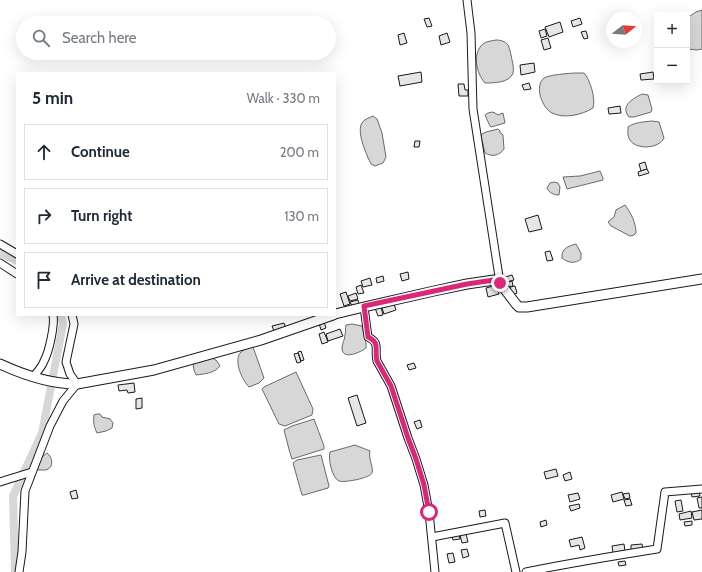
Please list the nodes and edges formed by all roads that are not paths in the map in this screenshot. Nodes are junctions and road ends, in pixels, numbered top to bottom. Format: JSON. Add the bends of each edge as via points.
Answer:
{"nodes":[{"id":1,"x":467,"y":0,"type":"edge"},
{"id":2,"x":0,"y":244,"type":"edge"},
{"id":3,"x":16,"y":253,"type":"edge"},
{"id":4,"x":0,"y":263,"type":"edge"},
{"id":5,"x":16,"y":273,"type":"edge"},
{"id":6,"x":702,"y":279,"type":"edge"},
{"id":7,"x":500,"y":283,"type":"junction"},
{"id":8,"x":364,"y":306,"type":"junction"},
{"id":9,"x":336,"y":314,"type":"edge"},
{"id":10,"x":53,"y":316,"type":"edge"},
{"id":11,"x":72,"y":316,"type":"edge"},
{"id":12,"x":331,"y":316,"type":"edge"},
{"id":13,"x":0,"y":364,"type":"edge"},
{"id":14,"x":35,"y":377,"type":"junction"},
{"id":15,"x":73,"y":384,"type":"junction"},
{"id":16,"x":32,"y":472,"type":"junction"},
{"id":17,"x":0,"y":482,"type":"edge"},
{"id":18,"x":702,"y":489,"type":"edge"},
{"id":19,"x":432,"y":537,"type":"junction"},
{"id":20,"x":19,"y":572,"type":"edge"},
{"id":21,"x":435,"y":572,"type":"edge"},
{"id":22,"x":516,"y":572,"type":"edge"},
{"id":23,"x":526,"y":572,"type":"edge"}],
"edges":[{"from":1,"to":7,"type":"street","via":[[472,33],[473,109]]},
{"from":2,"to":3,"type":"street"},
{"from":4,"to":5,"type":"street"},
{"from":6,"to":7,"type":"main road","via":[[528,307],[519,307]]},
{"from":7,"to":8,"type":"main road","via":[[494,280],[467,284]]},
{"from":8,"to":9,"type":"main road"},
{"from":8,"to":19,"type":"street","via":[[368,337],[375,341],[377,361],[391,386],[424,485]]},
{"from":10,"to":14,"type":"street","via":[[48,352]]},
{"from":11,"to":15,"type":"street","via":[[74,324],[66,362]]},
{"from":12,"to":15,"type":"main road","via":[[261,340],[154,370]]},
{"from":13,"to":14,"type":"main road"},
{"from":14,"to":15,"type":"main road"},
{"from":15,"to":16,"type":"street","via":[[50,426]]},
{"from":16,"to":17,"type":"street"},
{"from":16,"to":20,"type":"street","via":[[25,491]]},
{"from":18,"to":23,"type":"street","via":[[665,492],[657,550]]},
{"from":19,"to":21,"type":"street"},
{"from":19,"to":22,"type":"street","via":[[505,523]]}]}
